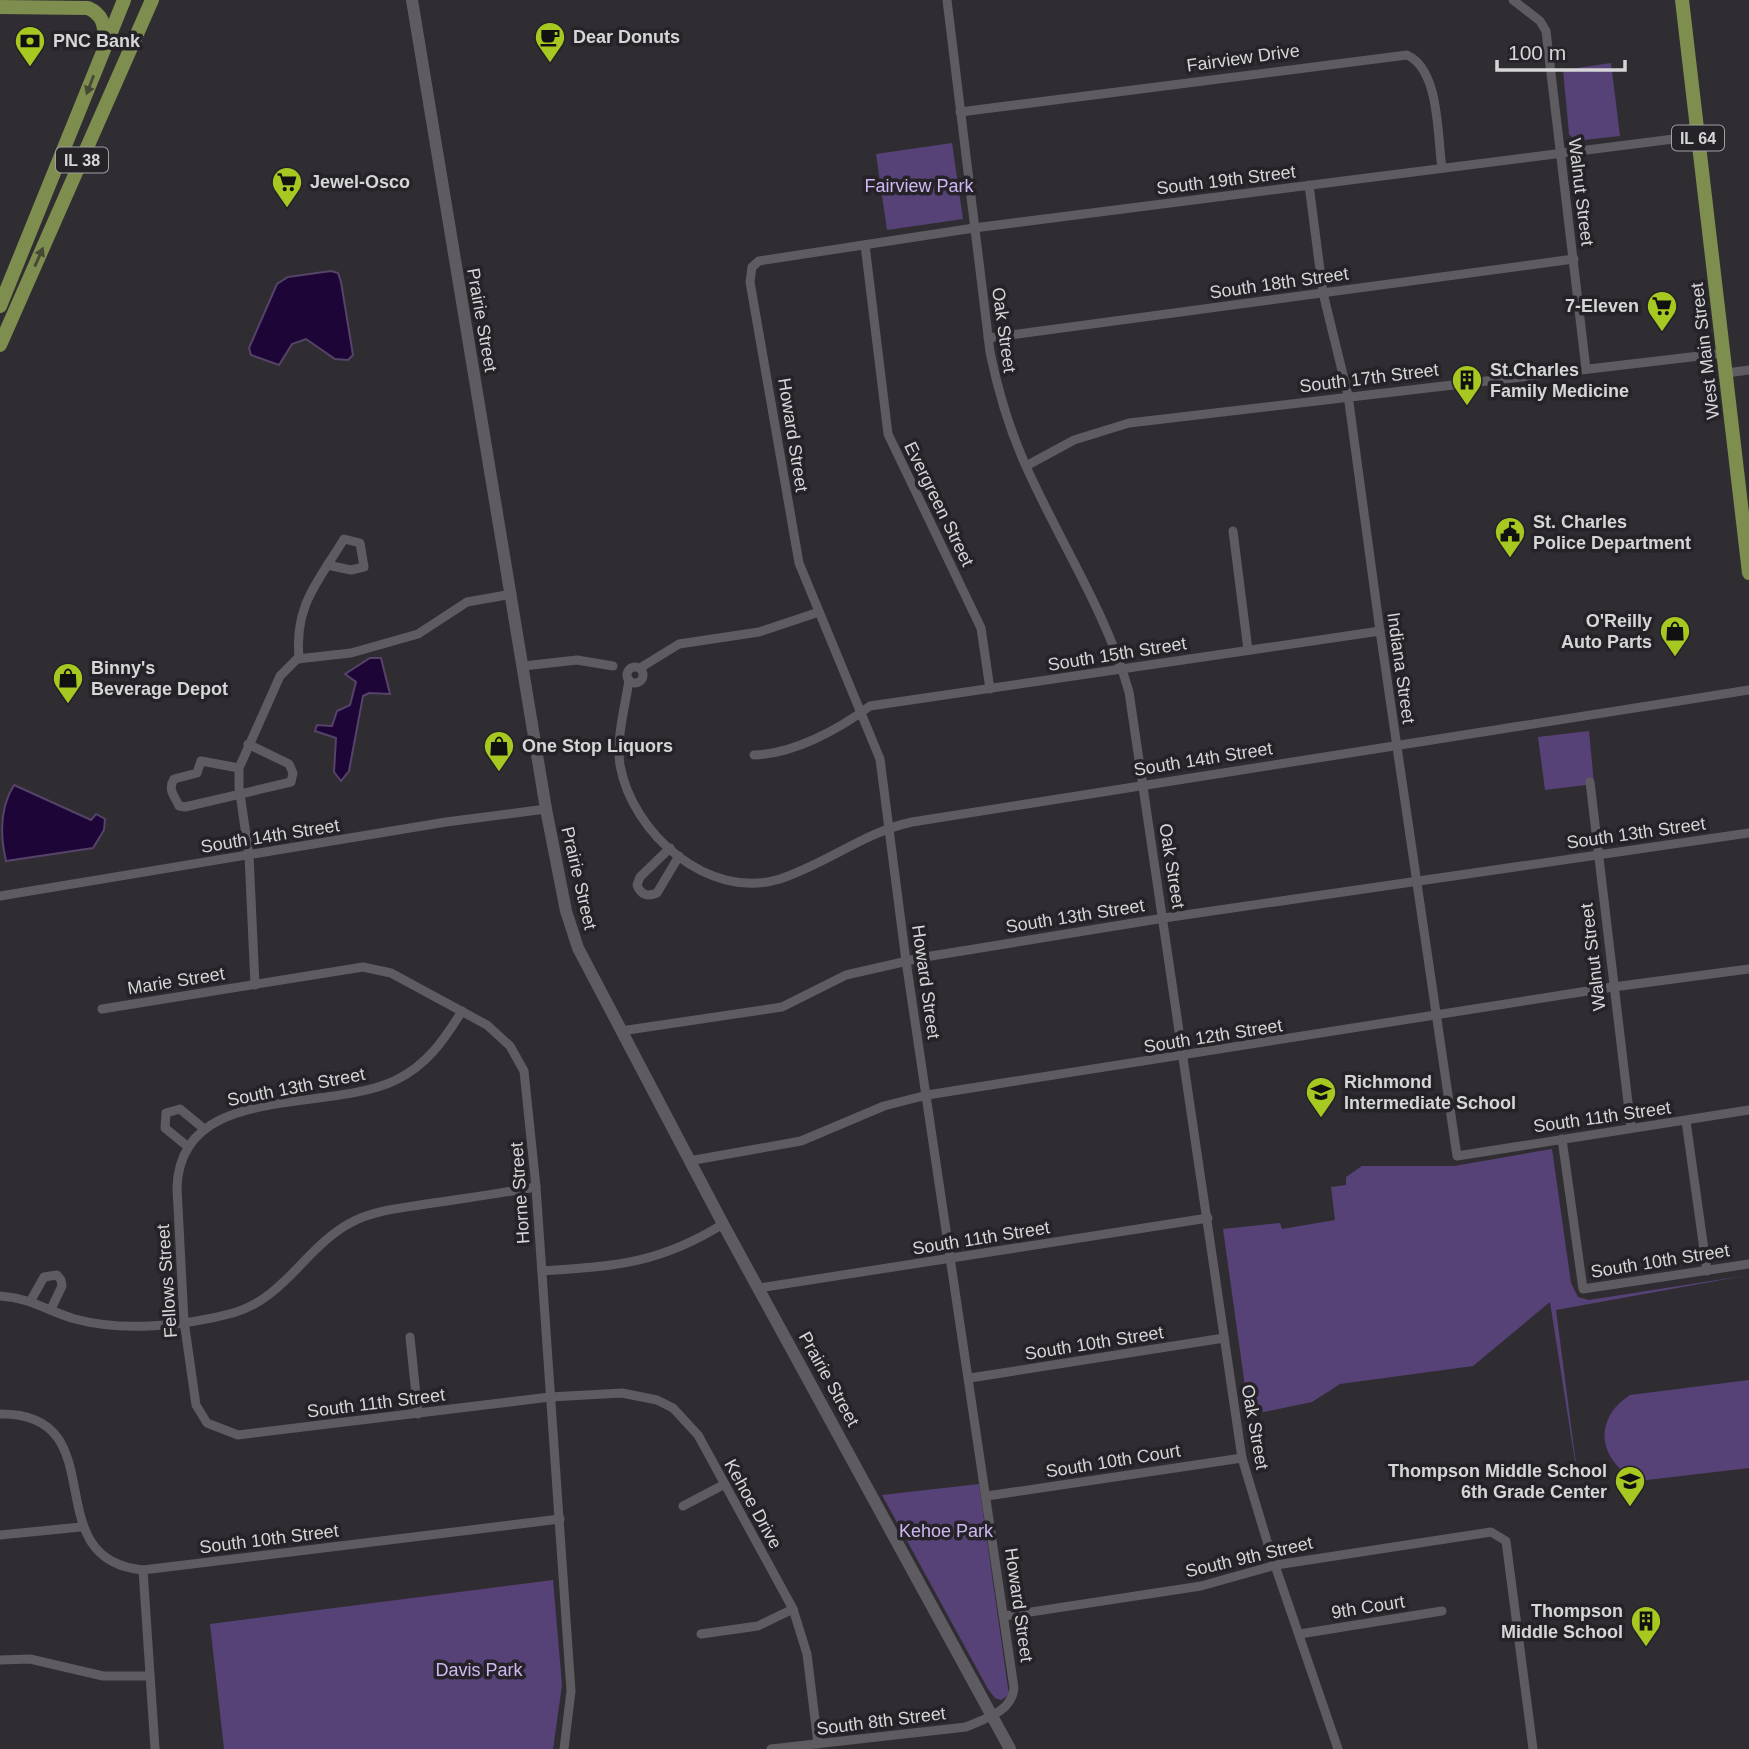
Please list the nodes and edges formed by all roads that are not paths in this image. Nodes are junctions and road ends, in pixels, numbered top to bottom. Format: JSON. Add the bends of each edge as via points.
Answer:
{"nodes":[{"id":1,"x":47,"y":0,"type":"edge"},
{"id":2,"x":124,"y":0,"type":"edge"},
{"id":3,"x":152,"y":0,"type":"edge"},
{"id":4,"x":412,"y":0,"type":"edge"},
{"id":5,"x":947,"y":0,"type":"edge"},
{"id":6,"x":1513,"y":0,"type":"edge"},
{"id":7,"x":1682,"y":0,"type":"edge"},
{"id":8,"x":0,"y":5,"type":"edge"},
{"id":9,"x":106,"y":44,"type":"junction"},
{"id":10,"x":960,"y":112,"type":"junction"},
{"id":11,"x":1698,"y":136,"type":"junction"},
{"id":12,"x":1560,"y":153,"type":"junction"},
{"id":13,"x":1442,"y":168,"type":"junction"},
{"id":14,"x":1309,"y":185,"type":"junction"},
{"id":15,"x":974,"y":228,"type":"junction"},
{"id":16,"x":865,"y":245,"type":"junction"},
{"id":17,"x":1574,"y":259,"type":"junction"},
{"id":18,"x":759,"y":261,"type":"joint"},
{"id":19,"x":1322,"y":293,"type":"junction"},
{"id":20,"x":0,"y":306,"type":"edge"},
{"id":21,"x":988,"y":338,"type":"junction"},
{"id":22,"x":0,"y":345,"type":"edge"},
{"id":23,"x":1725,"y":353,"type":"junction"},
{"id":24,"x":1586,"y":369,"type":"junction"},
{"id":25,"x":1749,"y":370,"type":"edge"},
{"id":26,"x":1727,"y":373,"type":"junction"},
{"id":27,"x":1348,"y":396,"type":"junction"},
{"id":28,"x":1026,"y":466,"type":"junction"},
{"id":29,"x":1233,"y":531,"type":"dead end"},
{"id":30,"x":327,"y":565,"type":"junction"},
{"id":31,"x":1749,"y":573,"type":"edge"},
{"id":32,"x":512,"y":594,"type":"junction"},
{"id":33,"x":819,"y":612,"type":"junction"},
{"id":34,"x":1380,"y":631,"type":"junction"},
{"id":35,"x":1248,"y":650,"type":"junction"},
{"id":36,"x":299,"y":659,"type":"junction"},
{"id":37,"x":523,"y":666,"type":"junction"},
{"id":38,"x":613,"y":666,"type":"junction"},
{"id":39,"x":1122,"y":670,"type":"junction"},
{"id":40,"x":639,"y":674,"type":"junction"},
{"id":41,"x":628,"y":678,"type":"junction"},
{"id":42,"x":990,"y":689,"type":"junction"},
{"id":43,"x":1749,"y":690,"type":"edge"},
{"id":44,"x":626,"y":701,"type":"junction"},
{"id":45,"x":862,"y":713,"type":"junction"},
{"id":46,"x":248,"y":744,"type":"junction"},
{"id":47,"x":1397,"y":746,"type":"junction"},
{"id":48,"x":754,"y":755,"type":"dead end"},
{"id":49,"x":239,"y":768,"type":"junction"},
{"id":50,"x":1590,"y":782,"type":"dead end"},
{"id":51,"x":1144,"y":784,"type":"junction"},
{"id":52,"x":239,"y":792,"type":"junction"},
{"id":53,"x":546,"y":809,"type":"junction"},
{"id":54,"x":891,"y":826,"type":"junction"},
{"id":55,"x":1749,"y":833,"type":"edge"},
{"id":56,"x":670,"y":848,"type":"junction"},
{"id":57,"x":1597,"y":854,"type":"junction"},
{"id":58,"x":249,"y":855,"type":"junction"},
{"id":59,"x":679,"y":856,"type":"junction"},
{"id":60,"x":1418,"y":881,"type":"junction"},
{"id":61,"x":0,"y":896,"type":"edge"},
{"id":62,"x":1164,"y":918,"type":"junction"},
{"id":63,"x":906,"y":961,"type":"junction"},
{"id":64,"x":1749,"y":969,"type":"edge"},
{"id":65,"x":255,"y":985,"type":"junction"},
{"id":66,"x":1613,"y":987,"type":"junction"},
{"id":67,"x":102,"y":1009,"type":"dead end"},
{"id":68,"x":462,"y":1011,"type":"junction"},
{"id":69,"x":1437,"y":1016,"type":"junction"},
{"id":70,"x":621,"y":1031,"type":"junction"},
{"id":71,"x":1184,"y":1057,"type":"junction"},
{"id":72,"x":928,"y":1096,"type":"junction"},
{"id":73,"x":1749,"y":1110,"type":"edge"},
{"id":74,"x":1686,"y":1121,"type":"junction"},
{"id":75,"x":203,"y":1128,"type":"junction"},
{"id":76,"x":1631,"y":1128,"type":"junction"},
{"id":77,"x":1562,"y":1139,"type":"junction"},
{"id":78,"x":191,"y":1142,"type":"junction"},
{"id":79,"x":1459,"y":1156,"type":"joint"},
{"id":80,"x":689,"y":1161,"type":"junction"},
{"id":81,"x":536,"y":1187,"type":"junction"},
{"id":82,"x":1208,"y":1218,"type":"junction"},
{"id":83,"x":723,"y":1224,"type":"junction"},
{"id":84,"x":953,"y":1259,"type":"junction"},
{"id":85,"x":1749,"y":1264,"type":"edge"},
{"id":86,"x":542,"y":1271,"type":"junction"},
{"id":87,"x":1707,"y":1271,"type":"junction"},
{"id":88,"x":759,"y":1288,"type":"junction"},
{"id":89,"x":0,"y":1296,"type":"edge"},
{"id":90,"x":31,"y":1300,"type":"junction"},
{"id":91,"x":51,"y":1309,"type":"junction"},
{"id":92,"x":184,"y":1321,"type":"junction"},
{"id":93,"x":410,"y":1337,"type":"dead end"},
{"id":94,"x":1224,"y":1338,"type":"junction"},
{"id":95,"x":970,"y":1378,"type":"junction"},
{"id":96,"x":550,"y":1397,"type":"junction"},
{"id":97,"x":0,"y":1414,"type":"edge"},
{"id":98,"x":418,"y":1414,"type":"junction"},
{"id":99,"x":207,"y":1423,"type":"joint"},
{"id":100,"x":1242,"y":1458,"type":"junction"},
{"id":101,"x":725,"y":1484,"type":"junction"},
{"id":102,"x":987,"y":1496,"type":"junction"},
{"id":103,"x":683,"y":1506,"type":"dead end"},
{"id":104,"x":559,"y":1518,"type":"junction"},
{"id":105,"x":81,"y":1527,"type":"junction"},
{"id":106,"x":0,"y":1535,"type":"edge"},
{"id":107,"x":1276,"y":1565,"type":"junction"},
{"id":108,"x":143,"y":1570,"type":"junction"},
{"id":109,"x":793,"y":1609,"type":"junction"},
{"id":110,"x":1442,"y":1611,"type":"dead end"},
{"id":111,"x":1005,"y":1616,"type":"junction"},
{"id":112,"x":701,"y":1634,"type":"dead end"},
{"id":113,"x":1300,"y":1634,"type":"junction"},
{"id":114,"x":0,"y":1660,"type":"edge"},
{"id":115,"x":150,"y":1676,"type":"junction"},
{"id":116,"x":992,"y":1716,"type":"junction"},
{"id":117,"x":888,"y":1736,"type":"junction"},
{"id":118,"x":818,"y":1744,"type":"junction"},
{"id":119,"x":1530,"y":1748,"type":"edge"},
{"id":120,"x":155,"y":1749,"type":"edge"},
{"id":121,"x":564,"y":1749,"type":"edge"},
{"id":122,"x":771,"y":1749,"type":"edge"},
{"id":123,"x":889,"y":1749,"type":"edge"},
{"id":124,"x":1010,"y":1749,"type":"edge"},
{"id":125,"x":1338,"y":1749,"type":"edge"}],
"edges":[{"from":1,"to":8,"type":"main road"},
{"from":2,"to":9,"type":"main road","number":"IL 38"},
{"from":22,"to":3,"type":"main road","number":"IL 38","one_way":true},
{"from":4,"to":32,"type":"street","name":"Prairie Street"},
{"from":5,"to":10,"type":"street","name":"Oak Street"},
{"from":6,"to":12,"type":"street","name":"Walnut Street","via":[[1540,21],[1548,39]]},
{"from":7,"to":11,"type":"main road","name":"West Main Street","number":"IL 64"},
{"from":8,"to":9,"type":"main road","via":[[88,8],[103,20]]},
{"from":9,"to":20,"type":"main road","number":"IL 38","one_way":true},
{"from":10,"to":13,"type":"street","name":"Fairview Drive","via":[[1397,54],[1416,59],[1427,73]]},
{"from":10,"to":15,"type":"street","name":"Oak Street"},
{"from":11,"to":12,"type":"street","name":"South 19th Street"},
{"from":11,"to":23,"type":"main road","name":"West Main Street","number":"IL 64"},
{"from":12,"to":13,"type":"street","name":"South 19th Street"},
{"from":12,"to":17,"type":"street","name":"Walnut Street"},
{"from":13,"to":14,"type":"street","name":"South 19th Street"},
{"from":14,"to":15,"type":"street","name":"South 19th Street"},
{"from":14,"to":19,"type":"street","name":"Indiana Street"},
{"from":15,"to":16,"type":"street","name":"South 19th Street"},
{"from":15,"to":21,"type":"street","name":"Oak Street"},
{"from":16,"to":18,"type":"street","name":"South 19th Street"},
{"from":16,"to":42,"type":"street","name":"Evergreen Street","via":[[888,434],[981,628]]},
{"from":17,"to":19,"type":"street","name":"South 18th Street"},
{"from":17,"to":24,"type":"street","name":"Walnut Street"},
{"from":18,"to":33,"type":"street","name":"Howard Street","via":[[752,267],[750,282],[799,563]]},
{"from":19,"to":21,"type":"street","name":"South 18th Street"},
{"from":19,"to":27,"type":"street","name":"Indiana Street"},
{"from":21,"to":28,"type":"street","name":"Oak Street","via":[[1000,398]]},
{"from":23,"to":24,"type":"street","name":"South 17th Street"},
{"from":23,"to":26,"type":"main road","name":"West Main Street","number":"IL 64"},
{"from":24,"to":27,"type":"street","name":"South 17th Street"},
{"from":25,"to":26,"type":"street"},
{"from":26,"to":31,"type":"main road","name":"West Main Street","number":"IL 64"},
{"from":27,"to":28,"type":"street","name":"South 17th Street","via":[[1129,423],[1074,440]]},
{"from":27,"to":34,"type":"street","name":"Indiana Street"},
{"from":28,"to":39,"type":"street","name":"Oak Street"},
{"from":29,"to":35,"type":"street"},
{"from":30,"to":30,"type":"street","via":[[344,538],[360,543],[364,567],[351,570]]},
{"from":30,"to":36,"type":"street","via":[[298,625]]},
{"from":32,"to":36,"type":"street","via":[[467,602],[418,634],[351,653]]},
{"from":32,"to":37,"type":"street","name":"Prairie Street"},
{"from":33,"to":40,"type":"street","via":[[759,632],[690,641],[660,656]]},
{"from":33,"to":45,"type":"street","name":"Howard Street"},
{"from":34,"to":35,"type":"street","name":"South 15th Street"},
{"from":34,"to":47,"type":"street","name":"Indiana Street"},
{"from":35,"to":39,"type":"street","name":"South 15th Street"},
{"from":36,"to":46,"type":"street","via":[[280,676]]},
{"from":37,"to":38,"type":"street","via":[[577,660]]},
{"from":37,"to":53,"type":"street","name":"Prairie Street"},
{"from":38,"to":40,"type":"street"},
{"from":38,"to":41,"type":"street"},
{"from":39,"to":42,"type":"street","name":"South 15th Street"},
{"from":39,"to":51,"type":"street","name":"Oak Street"},
{"from":40,"to":41,"type":"street"},
{"from":40,"to":44,"type":"street","name":"South 14th Street"},
{"from":41,"to":44,"type":"street","name":"South 14th Street"},
{"from":42,"to":45,"type":"street","name":"South 15th Street","via":[[870,706]]},
{"from":43,"to":47,"type":"street","name":"South 14th Street"},
{"from":44,"to":56,"type":"street","name":"South 14th Street","via":[[618,751],[624,782],[638,813]]},
{"from":45,"to":48,"type":"street","name":"South 15th Street","via":[[777,755]]},
{"from":45,"to":54,"type":"street","name":"Howard Street","via":[[880,759]]},
{"from":46,"to":49,"type":"street"},
{"from":46,"to":52,"type":"street","via":[[289,764],[293,774],[291,782],[284,785]]},
{"from":47,"to":51,"type":"street","name":"South 14th Street"},
{"from":47,"to":60,"type":"street","name":"Indiana Street"},
{"from":49,"to":52,"type":"street"},
{"from":49,"to":52,"type":"street","via":[[201,761],[197,774],[174,779],[171,784],[172,795],[185,807]]},
{"from":50,"to":57,"type":"street","name":"Walnut Street"},
{"from":51,"to":54,"type":"street","name":"South 14th Street"},
{"from":51,"to":62,"type":"street","name":"Oak Street"},
{"from":52,"to":58,"type":"street"},
{"from":53,"to":58,"type":"street","name":"South 14th Street"},
{"from":53,"to":70,"type":"street","name":"Prairie Street","via":[[573,935]]},
{"from":54,"to":59,"type":"street","name":"South 14th Street","via":[[794,873],[763,882],[712,876]]},
{"from":54,"to":63,"type":"street","name":"Howard Street"},
{"from":55,"to":57,"type":"street","name":"South 13th Street"},
{"from":56,"to":59,"type":"street","name":"South 14th Street"},
{"from":56,"to":59,"type":"street","via":[[640,877],[640,892],[657,893]]},
{"from":57,"to":60,"type":"street","name":"South 13th Street"},
{"from":57,"to":66,"type":"street","name":"Walnut Street"},
{"from":58,"to":61,"type":"street","name":"South 14th Street"},
{"from":58,"to":65,"type":"street"},
{"from":60,"to":62,"type":"street","name":"South 13th Street"},
{"from":60,"to":69,"type":"street","name":"Indiana Street"},
{"from":62,"to":63,"type":"street","name":"South 13th Street"},
{"from":62,"to":71,"type":"street","name":"Oak Street"},
{"from":63,"to":70,"type":"street","name":"South 13th Street","via":[[846,975],[782,1007]]},
{"from":63,"to":72,"type":"street","name":"Howard Street"},
{"from":64,"to":66,"type":"street","name":"South 12th Street"},
{"from":65,"to":67,"type":"street","name":"Marie Street"},
{"from":65,"to":68,"type":"street","name":"Horne Street","via":[[374,968]]},
{"from":66,"to":69,"type":"street","name":"South 12th Street"},
{"from":66,"to":76,"type":"street","name":"Walnut Street"},
{"from":68,"to":75,"type":"street","name":"South 13th Street","via":[[440,1045],[397,1080],[358,1093],[234,1113]]},
{"from":68,"to":81,"type":"street","name":"Horne Street","via":[[500,1035],[524,1071]]},
{"from":69,"to":71,"type":"street","name":"South 12th Street"},
{"from":69,"to":79,"type":"street","name":"Indiana Street"},
{"from":70,"to":80,"type":"street","name":"Prairie Street"},
{"from":71,"to":72,"type":"street","name":"South 12th Street"},
{"from":71,"to":82,"type":"street","name":"Oak Street"},
{"from":72,"to":80,"type":"street","name":"South 12th Street","via":[[884,1106],[801,1141]]},
{"from":72,"to":84,"type":"street","name":"Howard Street"},
{"from":73,"to":74,"type":"street","name":"South 11th Street"},
{"from":74,"to":76,"type":"street","name":"South 11th Street"},
{"from":74,"to":87,"type":"street"},
{"from":75,"to":78,"type":"street","name":"South 13th Street"},
{"from":75,"to":78,"type":"street","via":[[180,1109],[166,1113],[165,1128]]},
{"from":76,"to":77,"type":"street","name":"South 11th Street"},
{"from":77,"to":79,"type":"street","name":"South 11th Street"},
{"from":77,"to":87,"type":"street","name":"South 10th Street","via":[[1583,1289]]},
{"from":78,"to":92,"type":"street","name":"Fellows Street","via":[[177,1172]]},
{"from":80,"to":83,"type":"street","name":"Prairie Street"},
{"from":81,"to":86,"type":"street","name":"Horne Street"},
{"from":81,"to":92,"type":"street","via":[[389,1210],[355,1220],[324,1240],[264,1300],[234,1313]]},
{"from":82,"to":84,"type":"street","name":"South 11th Street"},
{"from":82,"to":94,"type":"street","name":"Oak Street"},
{"from":83,"to":86,"type":"street","via":[[677,1249],[640,1262]]},
{"from":83,"to":88,"type":"street","name":"Prairie Street"},
{"from":84,"to":88,"type":"street","name":"South 11th Street"},
{"from":84,"to":95,"type":"street","name":"Howard Street"},
{"from":85,"to":87,"type":"street","name":"South 10th Street"},
{"from":86,"to":96,"type":"street","name":"Horne Street"},
{"from":88,"to":116,"type":"street","name":"Prairie Street"},
{"from":89,"to":90,"type":"street"},
{"from":90,"to":91,"type":"street"},
{"from":90,"to":91,"type":"street","via":[[44,1277],[57,1275],[61,1286]]},
{"from":91,"to":92,"type":"street","via":[[109,1326]]},
{"from":92,"to":99,"type":"street","name":"Fellows Street","via":[[196,1405]]},
{"from":93,"to":98,"type":"street"},
{"from":94,"to":95,"type":"street","name":"South 10th Street"},
{"from":94,"to":100,"type":"street","name":"Oak Street"},
{"from":95,"to":102,"type":"street","name":"Howard Street"},
{"from":96,"to":98,"type":"street","name":"South 11th Street"},
{"from":96,"to":101,"type":"street","name":"Kehoe Drive","via":[[622,1393],[657,1400],[686,1419]]},
{"from":96,"to":104,"type":"street","name":"Horne Street"},
{"from":97,"to":105,"type":"street","via":[[31,1420],[57,1437],[74,1473]]},
{"from":98,"to":99,"type":"street","name":"South 11th Street","via":[[238,1435]]},
{"from":100,"to":102,"type":"street","name":"South 10th Court"},
{"from":100,"to":107,"type":"street","name":"Oak Street"},
{"from":101,"to":103,"type":"street"},
{"from":101,"to":109,"type":"street","name":"Kehoe Drive"},
{"from":102,"to":111,"type":"street","name":"Howard Street"},
{"from":104,"to":108,"type":"street","name":"South 10th Street"},
{"from":104,"to":121,"type":"street","name":"Horne Street","via":[[571,1691]]},
{"from":105,"to":106,"type":"street"},
{"from":105,"to":108,"type":"street","name":"South 10th Street","via":[[106,1558]]},
{"from":107,"to":111,"type":"street","name":"South 9th Street","via":[[1201,1586]]},
{"from":107,"to":113,"type":"street","name":"Oak Street"},
{"from":107,"to":119,"type":"street","name":"South 9th Street","via":[[1491,1532],[1500,1536],[1506,1541]]},
{"from":108,"to":115,"type":"street"},
{"from":109,"to":112,"type":"street","via":[[758,1626]]},
{"from":109,"to":118,"type":"street","name":"Kehoe Drive","via":[[807,1654]]},
{"from":110,"to":113,"type":"street","name":"9th Court"},
{"from":111,"to":116,"type":"street","name":"Howard Street","via":[[1013,1698]]},
{"from":113,"to":125,"type":"street","name":"Oak Street"},
{"from":114,"to":115,"type":"street","via":[[30,1659],[103,1676]]},
{"from":115,"to":120,"type":"street"},
{"from":116,"to":117,"type":"street","name":"South 8th Street","via":[[966,1727]]},
{"from":116,"to":124,"type":"street","name":"Prairie Street"},
{"from":117,"to":118,"type":"street","name":"South 8th Street"},
{"from":117,"to":123,"type":"street"},
{"from":118,"to":122,"type":"street","name":"South 8th Street"}]}
